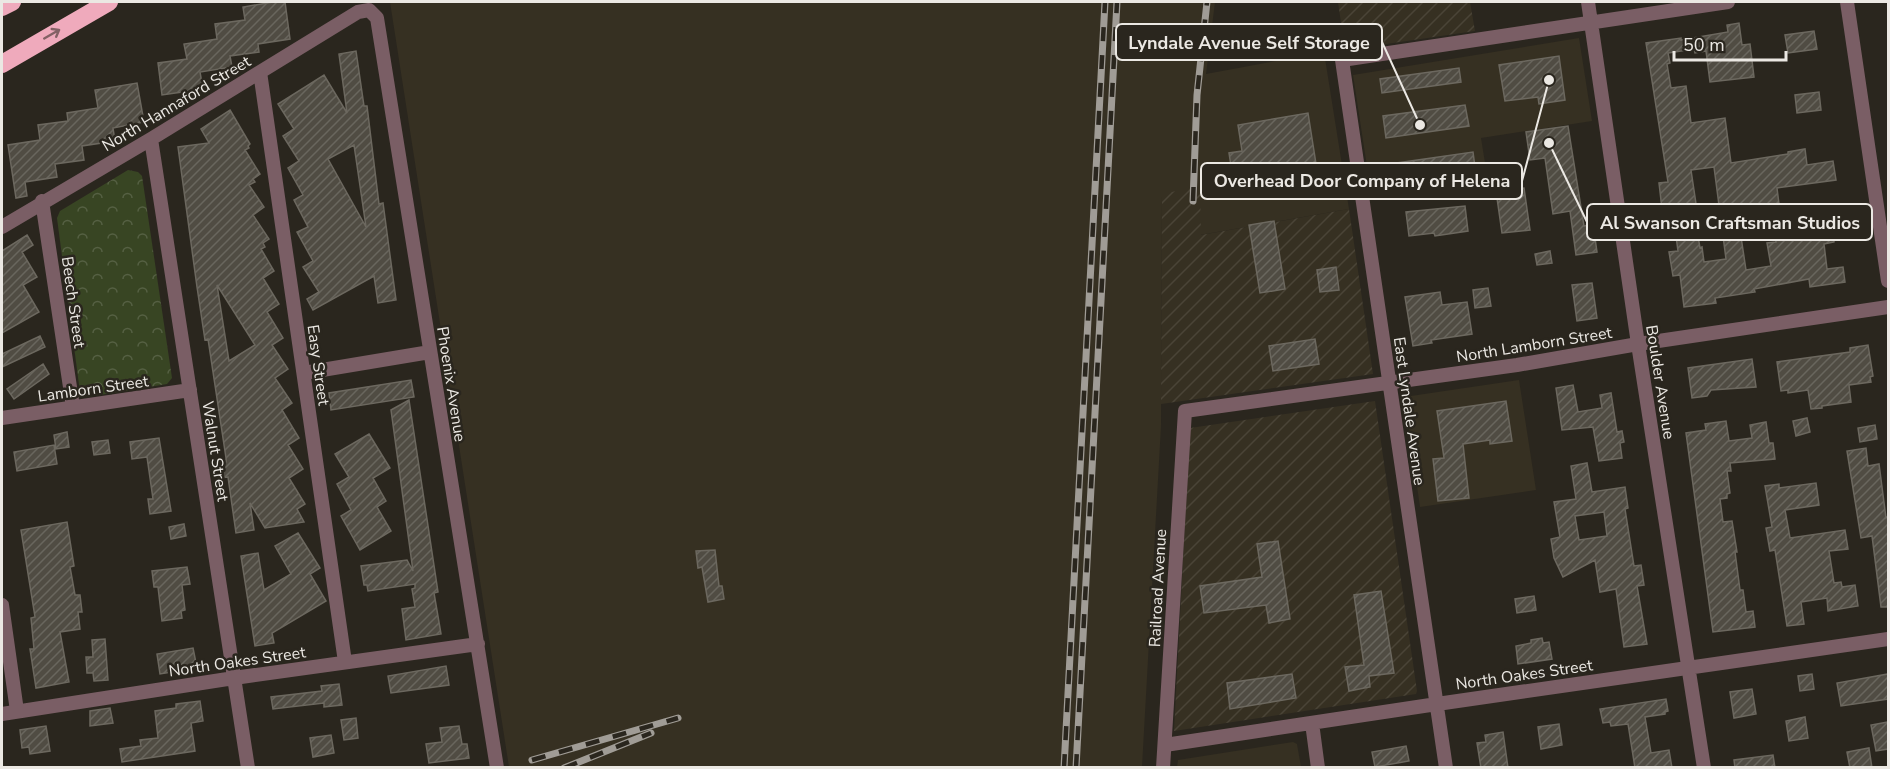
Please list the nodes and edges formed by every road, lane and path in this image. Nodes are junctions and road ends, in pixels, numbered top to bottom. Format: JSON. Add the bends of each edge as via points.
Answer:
{"nodes":[{"id":1,"x":12,"y":2,"type":"edge"},
{"id":2,"x":109,"y":2,"type":"edge"},
{"id":3,"x":1588,"y":2,"type":"edge"},
{"id":4,"x":1728,"y":2,"type":"edge"},
{"id":5,"x":1847,"y":2,"type":"edge"},
{"id":6,"x":2,"y":8,"type":"edge"},
{"id":7,"x":369,"y":10,"type":"joint"},
{"id":8,"x":1591,"y":22,"type":"junction"},
{"id":9,"x":2,"y":64,"type":"edge"},
{"id":10,"x":260,"y":72,"type":"junction"},
{"id":11,"x":151,"y":139,"type":"junction"},
{"id":12,"x":42,"y":201,"type":"junction"},
{"id":13,"x":2,"y":227,"type":"edge"},
{"id":14,"x":1888,"y":280,"type":"edge"},
{"id":15,"x":1888,"y":307,"type":"edge"},
{"id":16,"x":1638,"y":344,"type":"junction"},
{"id":17,"x":430,"y":352,"type":"junction"},
{"id":18,"x":304,"y":374,"type":"junction"},
{"id":19,"x":1389,"y":382,"type":"junction"},
{"id":20,"x":190,"y":390,"type":"junction"},
{"id":21,"x":73,"y":407,"type":"junction"},
{"id":22,"x":1185,"y":411,"type":"joint"},
{"id":23,"x":2,"y":418,"type":"edge"},
{"id":24,"x":2,"y":605,"type":"edge"},
{"id":25,"x":1888,"y":639,"type":"edge"},
{"id":26,"x":478,"y":644,"type":"junction"},
{"id":27,"x":345,"y":662,"type":"junction"},
{"id":28,"x":1688,"y":668,"type":"junction"},
{"id":29,"x":234,"y":678,"type":"junction"},
{"id":30,"x":1437,"y":704,"type":"junction"},
{"id":31,"x":17,"y":711,"type":"junction"},
{"id":32,"x":2,"y":714,"type":"edge"},
{"id":33,"x":1312,"y":723,"type":"junction"},
{"id":34,"x":1165,"y":745,"type":"junction"},
{"id":35,"x":248,"y":768,"type":"edge"},
{"id":36,"x":497,"y":768,"type":"edge"},
{"id":37,"x":1163,"y":768,"type":"edge"},
{"id":38,"x":1318,"y":768,"type":"edge"},
{"id":39,"x":1446,"y":768,"type":"edge"},
{"id":40,"x":1704,"y":768,"type":"edge"}],
"edges":[{"from":1,"to":6,"type":"highway"},
{"from":9,"to":2,"type":"highway","one_way":true},
{"from":3,"to":8,"type":"street","name":"Boulder Avenue"},
{"from":4,"to":8,"type":"street"},
{"from":5,"to":14,"type":"street"},
{"from":7,"to":10,"type":"street","name":"North Hannaford Street","via":[[358,12]]},
{"from":7,"to":17,"type":"street","name":"Phoenix Avenue","via":[[377,18]]},
{"from":8,"to":16,"type":"street","name":"Boulder Avenue"},
{"from":8,"to":19,"type":"street","name":"East Lyndale Avenue","via":[[1342,60]]},
{"from":10,"to":11,"type":"street","name":"North Hannaford Street"},
{"from":10,"to":18,"type":"street","name":"Easy Street"},
{"from":11,"to":12,"type":"street","name":"North Hannaford Street"},
{"from":11,"to":20,"type":"street","name":"Walnut Street"},
{"from":12,"to":13,"type":"street","name":"North Hannaford Street"},
{"from":12,"to":21,"type":"street","name":"Beech Street"},
{"from":15,"to":16,"type":"street","name":"North Lamborn Street"},
{"from":16,"to":19,"type":"street","name":"North Lamborn Street"},
{"from":16,"to":28,"type":"street","name":"Boulder Avenue"},
{"from":17,"to":18,"type":"street"},
{"from":17,"to":26,"type":"street","name":"Phoenix Avenue"},
{"from":18,"to":27,"type":"street","name":"Easy Street"},
{"from":19,"to":22,"type":"street","name":"North Lamborn Street"},
{"from":19,"to":30,"type":"street","name":"East Lyndale Avenue"},
{"from":20,"to":21,"type":"street","name":"Lamborn Street"},
{"from":20,"to":29,"type":"street","name":"Walnut Street"},
{"from":21,"to":23,"type":"street","name":"Lamborn Street"},
{"from":22,"to":34,"type":"street","name":"Railroad Avenue"},
{"from":24,"to":31,"type":"street"},
{"from":25,"to":28,"type":"street","name":"North Oakes Street"},
{"from":26,"to":27,"type":"street","name":"North Oakes Street"},
{"from":26,"to":36,"type":"street","name":"Phoenix Avenue"},
{"from":27,"to":29,"type":"street","name":"North Oakes Street"},
{"from":28,"to":30,"type":"street","name":"North Oakes Street"},
{"from":28,"to":40,"type":"street","name":"Boulder Avenue"},
{"from":29,"to":31,"type":"street","name":"North Oakes Street"},
{"from":29,"to":35,"type":"street","name":"Walnut Street"},
{"from":30,"to":33,"type":"street","name":"North Oakes Street"},
{"from":30,"to":39,"type":"street","name":"East Lyndale Avenue"},
{"from":31,"to":32,"type":"street","name":"North Oakes Street"},
{"from":33,"to":34,"type":"street","name":"North Oakes Street"},
{"from":33,"to":38,"type":"street"},
{"from":34,"to":37,"type":"street","name":"Railroad Avenue"}]}
